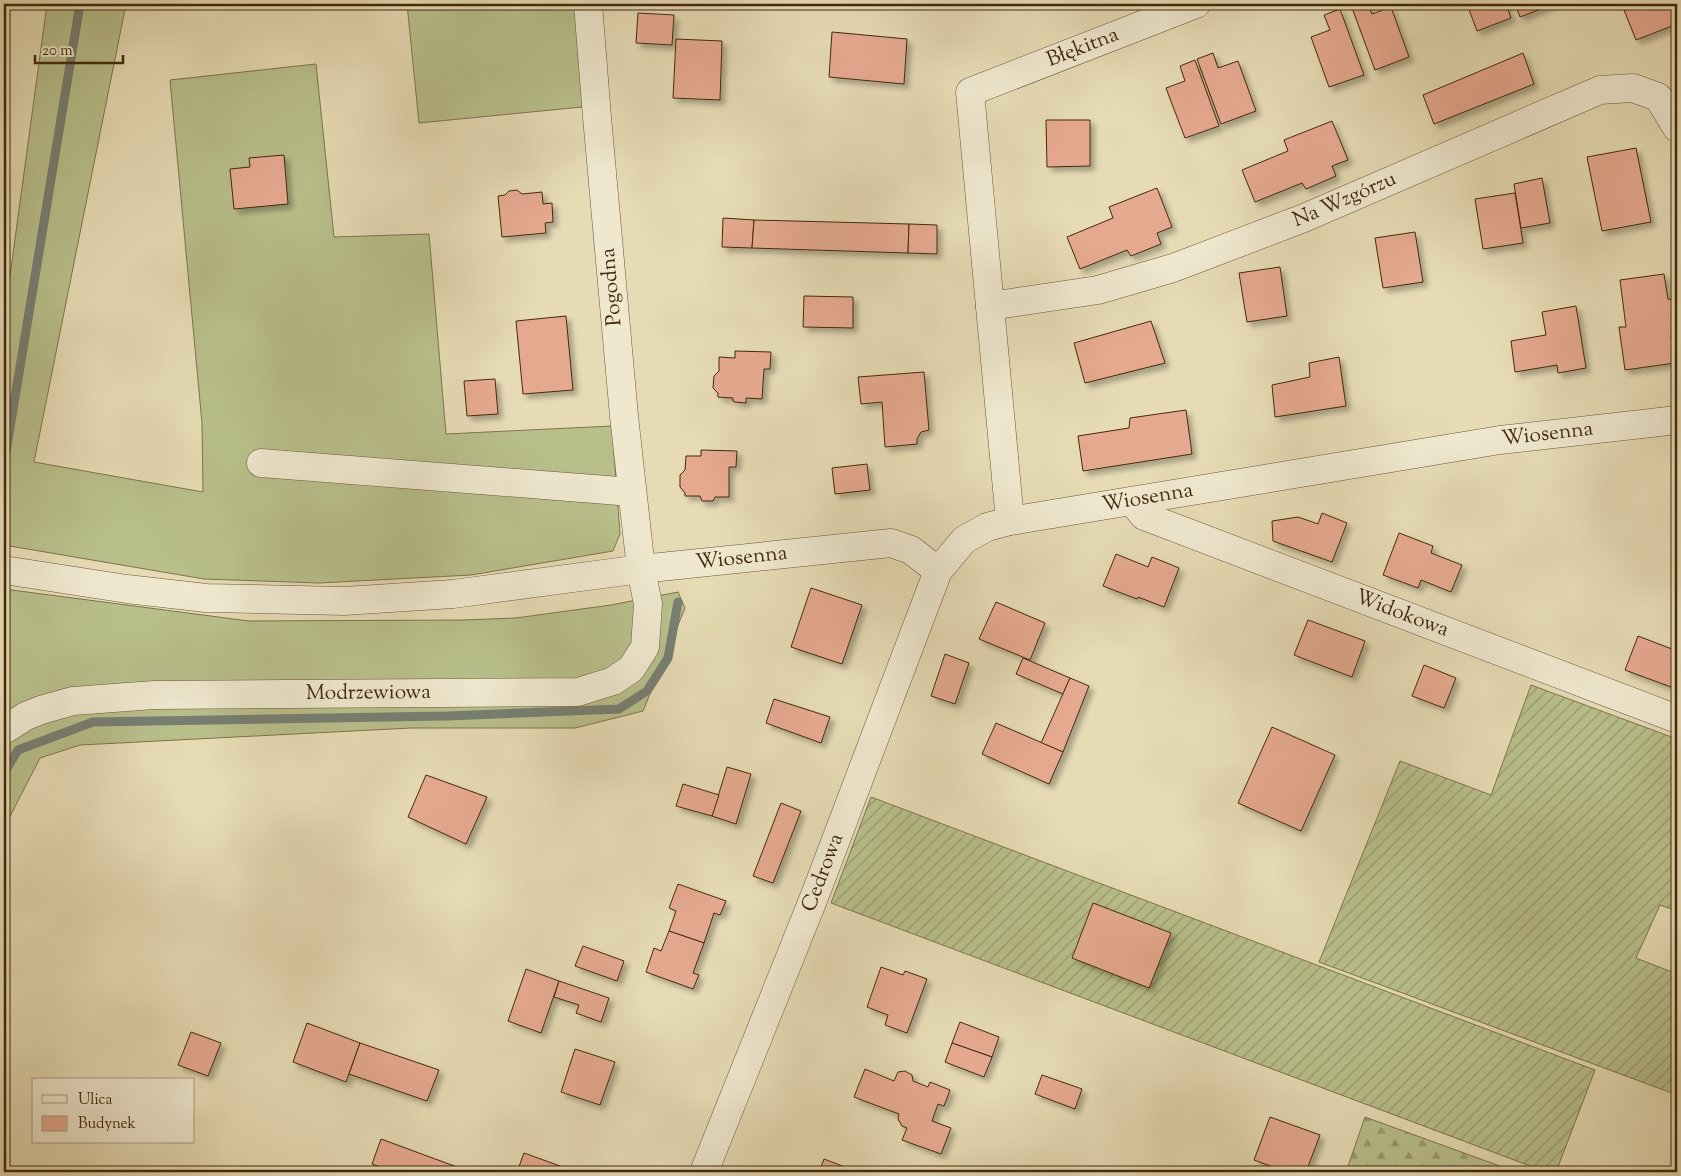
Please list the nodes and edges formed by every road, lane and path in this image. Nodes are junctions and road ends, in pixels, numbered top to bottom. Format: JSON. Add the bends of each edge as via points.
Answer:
{"nodes":[{"id":1,"x":588,"y":4,"type":"edge"},
{"id":2,"x":1196,"y":4,"type":"edge"},
{"id":3,"x":1677,"y":128,"type":"edge"},
{"id":4,"x":990,"y":306,"type":"junction"},
{"id":5,"x":1677,"y":420,"type":"edge"},
{"id":6,"x":261,"y":463,"type":"dead end"},
{"id":7,"x":632,"y":492,"type":"junction"},
{"id":8,"x":1132,"y":501,"type":"junction"},
{"id":9,"x":1010,"y":520,"type":"junction"},
{"id":10,"x":4,"y":570,"type":"edge"},
{"id":11,"x":641,"y":570,"type":"junction"},
{"id":12,"x":938,"y":571,"type":"junction"},
{"id":13,"x":1677,"y":719,"type":"edge"},
{"id":14,"x":4,"y":730,"type":"edge"},
{"id":15,"x":704,"y":1172,"type":"edge"}],
"edges":[{"from":1,"to":7,"type":"street","name":"Pogodna"},
{"from":2,"to":4,"type":"street","name":"Błękitna","via":[[970,92]]},
{"from":3,"to":4,"type":"street","name":"Na Wzgórzu","via":[[1658,97],[1633,88],[1600,90],[1304,218],[1173,268],[1098,290]]},
{"from":4,"to":9,"type":"street"},
{"from":5,"to":8,"type":"street","name":"Wiosenna","via":[[1500,440]]},
{"from":6,"to":7,"type":"street"},
{"from":7,"to":11,"type":"street","name":"Pogodna"},
{"from":8,"to":9,"type":"street","name":"Wiosenna"},
{"from":8,"to":13,"type":"street","name":"Widokowa","via":[[1144,516]]},
{"from":9,"to":12,"type":"street","name":"Wiosenna","via":[[987,527],[964,540]]},
{"from":10,"to":11,"type":"street","name":"Wiosenna","via":[[127,590],[206,598],[344,601],[453,594]]},
{"from":11,"to":12,"type":"street","name":"Wiosenna","via":[[892,543],[911,550]]},
{"from":11,"to":14,"type":"street","name":"Modrzewiowa","via":[[648,604],[645,647],[631,669],[614,681],[578,692],[154,695],[73,701],[26,716]]},
{"from":12,"to":15,"type":"street","name":"Cedrowa"}]}
